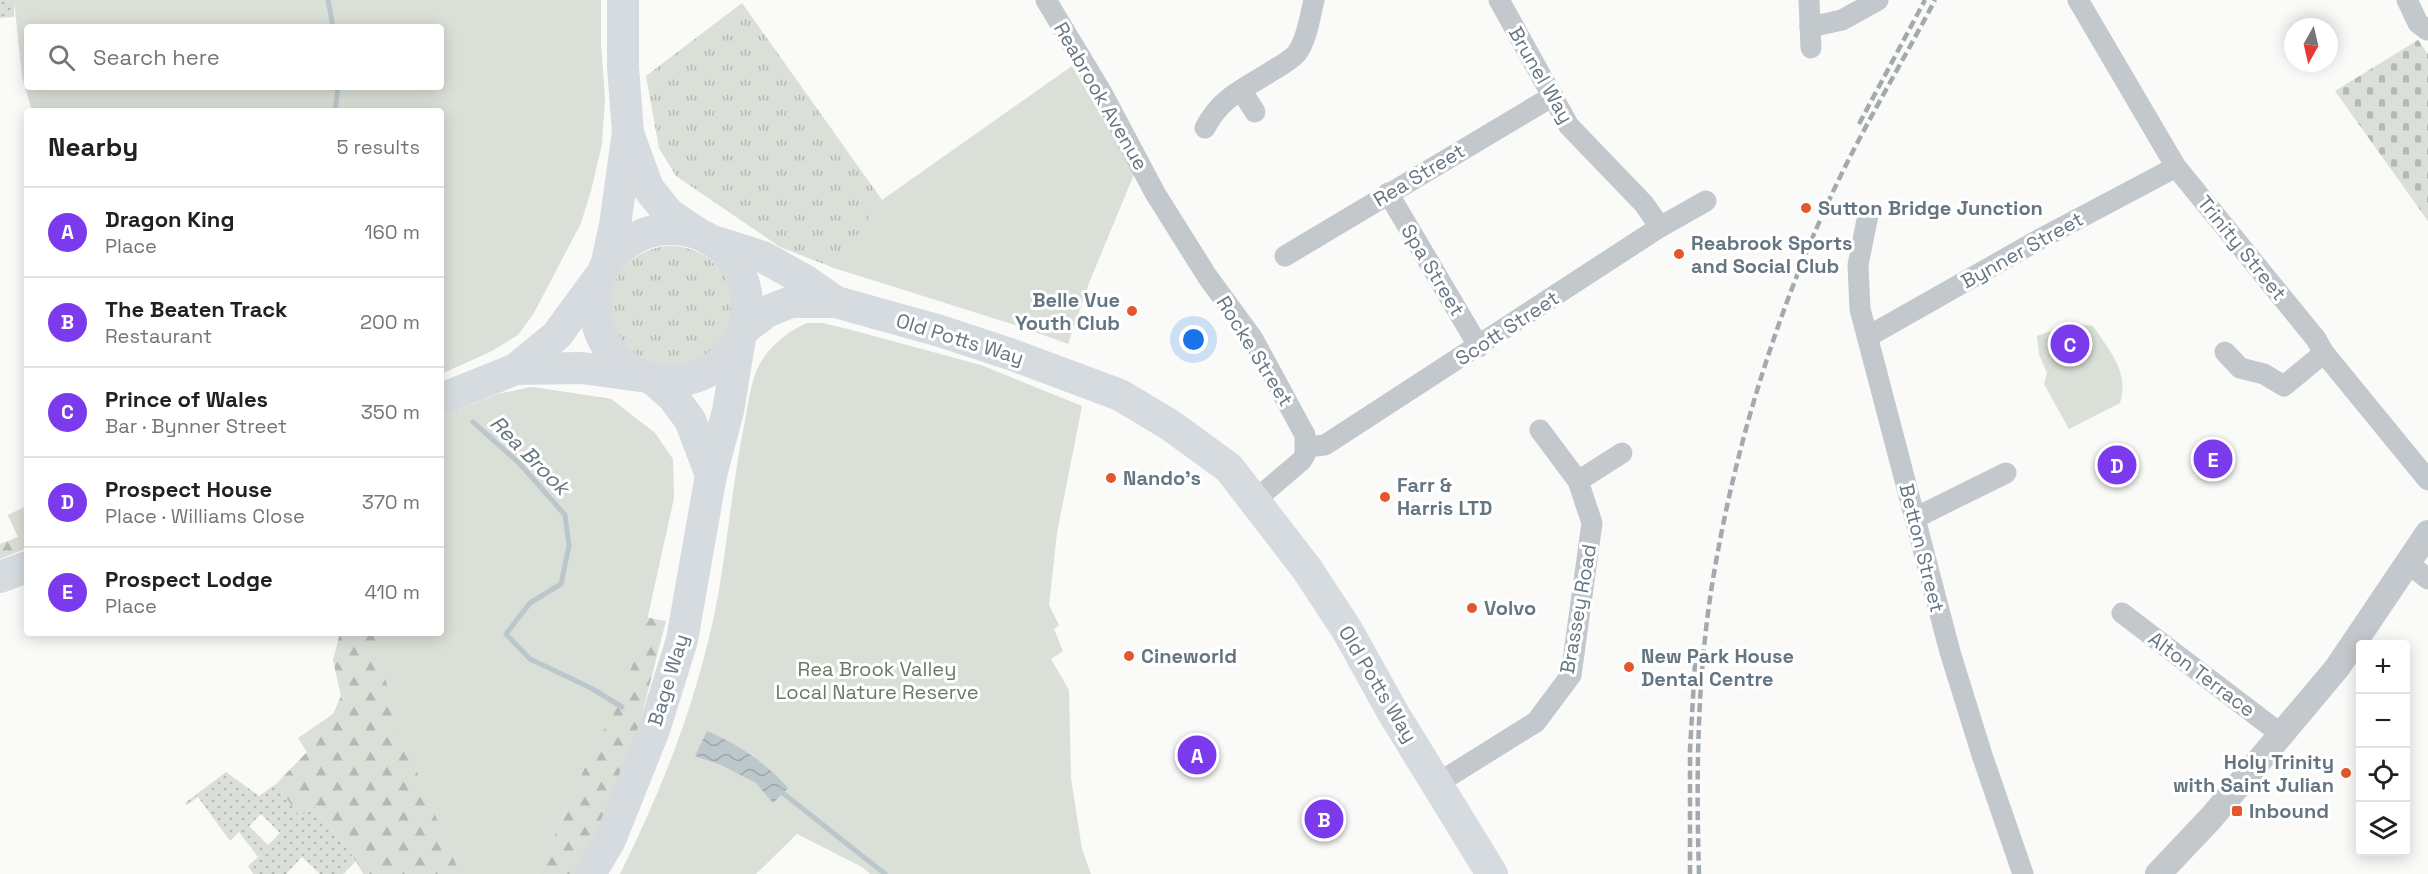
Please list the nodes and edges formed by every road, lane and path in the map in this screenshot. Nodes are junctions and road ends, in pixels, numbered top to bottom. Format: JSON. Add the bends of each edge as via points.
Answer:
{"nodes":[{"id":1,"x":624,"y":0,"type":"edge"},
{"id":2,"x":1046,"y":0,"type":"edge"},
{"id":3,"x":1314,"y":0,"type":"edge"},
{"id":4,"x":1499,"y":0,"type":"edge"},
{"id":5,"x":1809,"y":0,"type":"edge"},
{"id":6,"x":1878,"y":0,"type":"edge"},
{"id":7,"x":2078,"y":0,"type":"edge"},
{"id":8,"x":2407,"y":0,"type":"edge"},
{"id":9,"x":1810,"y":27,"type":"junction"},
{"id":10,"x":2428,"y":29,"type":"edge"},
{"id":11,"x":2428,"y":36,"type":"edge"},
{"id":12,"x":1811,"y":48,"type":"dead end"},
{"id":13,"x":1241,"y":90,"type":"junction"},
{"id":14,"x":1553,"y":96,"type":"junction"},
{"id":15,"x":1255,"y":112,"type":"dead end"},
{"id":16,"x":1206,"y":128,"type":"dead end"},
{"id":17,"x":628,"y":132,"type":"junction"},
{"id":18,"x":2176,"y":167,"type":"junction"},
{"id":19,"x":1155,"y":193,"type":"joint"},
{"id":20,"x":1388,"y":193,"type":"junction"},
{"id":21,"x":1706,"y":201,"type":"dead end"},
{"id":22,"x":1868,"y":215,"type":"dead end"},
{"id":23,"x":1660,"y":226,"type":"junction"},
{"id":24,"x":704,"y":236,"type":"junction"},
{"id":25,"x":1285,"y":256,"type":"dead end"},
{"id":26,"x":604,"y":269,"type":"junction"},
{"id":27,"x":836,"y":302,"type":"junction"},
{"id":28,"x":742,"y":333,"type":"junction"},
{"id":29,"x":1869,"y":336,"type":"junction"},
{"id":30,"x":1479,"y":347,"type":"junction"},
{"id":31,"x":2225,"y":352,"type":"dead end"},
{"id":32,"x":2324,"y":353,"type":"junction"},
{"id":33,"x":516,"y":369,"type":"junction"},
{"id":34,"x":649,"y":378,"type":"junction"},
{"id":35,"x":444,"y":398,"type":"edge"},
{"id":36,"x":1540,"y":430,"type":"dead end"},
{"id":37,"x":1306,"y":447,"type":"junction"},
{"id":38,"x":1622,"y":453,"type":"dead end"},
{"id":39,"x":2006,"y":473,"type":"dead end"},
{"id":40,"x":711,"y":475,"type":"junction"},
{"id":41,"x":2428,"y":480,"type":"edge"},
{"id":42,"x":1578,"y":481,"type":"junction"},
{"id":43,"x":1254,"y":501,"type":"junction"},
{"id":44,"x":1915,"y":518,"type":"junction"},
{"id":45,"x":2428,"y":533,"type":"edge"},
{"id":46,"x":24,"y":568,"type":"edge"},
{"id":47,"x":2418,"y":572,"type":"edge"},
{"id":48,"x":0,"y":578,"type":"edge"},
{"id":49,"x":2122,"y":612,"type":"dead end"},
{"id":50,"x":2282,"y":735,"type":"junction"},
{"id":51,"x":1438,"y":783,"type":"junction"},
{"id":52,"x":590,"y":874,"type":"edge"},
{"id":53,"x":1492,"y":874,"type":"edge"},
{"id":54,"x":2023,"y":874,"type":"edge"},
{"id":55,"x":2158,"y":874,"type":"edge"}],
"edges":[{"from":1,"to":17,"type":"main road","via":[[623,67]]},
{"from":2,"to":19,"type":"street","name":"Reabrook Avenue","via":[[1102,93]]},
{"from":3,"to":13,"type":"street","via":[[1298,52]]},
{"from":4,"to":14,"type":"street","name":"Brunel Way"},
{"from":5,"to":9,"type":"street"},
{"from":6,"to":9,"type":"street","via":[[1842,20]]},
{"from":7,"to":18,"type":"street","name":"Trinity Street"},
{"from":8,"to":10,"type":"street","via":[[2418,23]]},
{"from":9,"to":12,"type":"street"},
{"from":10,"to":11,"type":"street"},
{"from":13,"to":15,"type":"street"},
{"from":13,"to":16,"type":"street","via":[[1223,101]]},
{"from":14,"to":20,"type":"street","name":"Rea Street"},
{"from":14,"to":23,"type":"street","name":"Brunel Way","via":[[1569,126]]},
{"from":17,"to":24,"type":"main road","via":[[648,188],[669,214]]},
{"from":17,"to":26,"type":"main road","via":[[615,225]]},
{"from":18,"to":29,"type":"street","name":"Bynner Street"},
{"from":18,"to":32,"type":"street","name":"Trinity Street"},
{"from":19,"to":37,"type":"street","name":"Rocke Street","via":[[1207,276],[1253,339],[1305,435]]},
{"from":20,"to":25,"type":"street","name":"Rea Street"},
{"from":20,"to":30,"type":"street","name":"Spa Street"},
{"from":21,"to":23,"type":"street","name":"Scott Street"},
{"from":22,"to":29,"type":"street","name":"Betton Street","via":[[1858,265],[1860,309]]},
{"from":23,"to":30,"type":"street","name":"Scott Street"},
{"from":24,"to":26,"type":"main road","via":[[668,228],[644,233],[619,249]]},
{"from":24,"to":27,"type":"main road","name":"Old Potts Way","via":[[763,257]]},
{"from":24,"to":28,"type":"main road","via":[[731,257],[745,284],[748,304]]},
{"from":26,"to":33,"type":"main road","via":[[557,335]]},
{"from":26,"to":34,"type":"main road","via":[[594,303],[602,337],[623,364]]},
{"from":27,"to":28,"type":"main road","name":"Old Potts Way","via":[[791,302],[768,311]]},
{"from":27,"to":43,"type":"main road","name":"Old Potts Way","via":[[940,331],[1120,395],[1229,468]]},
{"from":28,"to":34,"type":"main road","via":[[721,363],[703,374],[685,380]]},
{"from":28,"to":40,"type":"main road","name":"Bage Way"},
{"from":29,"to":44,"type":"street","name":"Betton Street"},
{"from":30,"to":37,"type":"street","name":"Scott Street","via":[[1325,445]]},
{"from":31,"to":32,"type":"street","via":[[2240,368],[2264,374],[2284,386]]},
{"from":32,"to":41,"type":"street","name":"Trinity Street"},
{"from":33,"to":34,"type":"main road","via":[[582,368]]},
{"from":33,"to":35,"type":"main road"},
{"from":34,"to":40,"type":"main road","via":[[673,397],[690,420]]},
{"from":36,"to":42,"type":"street","name":"Brassey Road"},
{"from":37,"to":43,"type":"street","via":[[1301,461]]},
{"from":38,"to":42,"type":"street"},
{"from":39,"to":44,"type":"street"},
{"from":40,"to":52,"type":"main road","name":"Bage Way","via":[[682,640],[664,703],[610,840]]},
{"from":42,"to":51,"type":"street","name":"Brassey Road","via":[[1592,523],[1571,675],[1536,722]]},
{"from":43,"to":51,"type":"main road","name":"Old Potts Way","via":[[1307,569],[1347,630]]},
{"from":44,"to":54,"type":"street","name":"Betton Street","via":[[1950,652]]},
{"from":45,"to":47,"type":"street"},
{"from":46,"to":48,"type":"main road"},
{"from":47,"to":50,"type":"street"},
{"from":49,"to":50,"type":"street","name":"Alton Terrace"},
{"from":50,"to":55,"type":"street"},
{"from":51,"to":53,"type":"main road","name":"Old Potts Way"}]}
